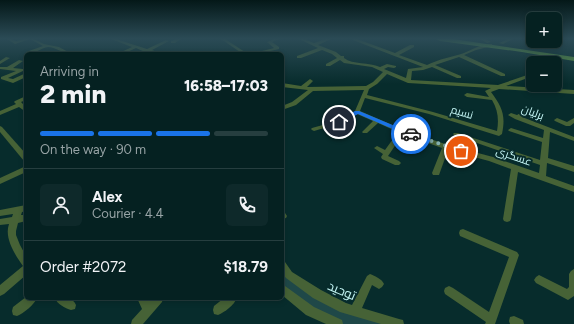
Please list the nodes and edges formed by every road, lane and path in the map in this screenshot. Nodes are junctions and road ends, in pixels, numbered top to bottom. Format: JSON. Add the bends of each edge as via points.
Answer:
{"nodes":[{"id":1,"x":306,"y":54,"type":"edge"},
{"id":2,"x":334,"y":54,"type":"edge"},
{"id":3,"x":396,"y":54,"type":"edge"},
{"id":4,"x":549,"y":54,"type":"edge"},
{"id":5,"x":459,"y":55,"type":"joint"},
{"id":6,"x":356,"y":56,"type":"dead end"},
{"id":7,"x":299,"y":57,"type":"dead end"},
{"id":8,"x":8,"y":58,"type":"dead end"},
{"id":9,"x":342,"y":58,"type":"junction"},
{"id":10,"x":416,"y":58,"type":"dead end"},
{"id":11,"x":574,"y":59,"type":"edge"},
{"id":12,"x":409,"y":61,"type":"junction"},
{"id":13,"x":21,"y":62,"type":"dead end"},
{"id":14,"x":346,"y":62,"type":"junction"},
{"id":15,"x":0,"y":63,"type":"edge"},
{"id":16,"x":328,"y":65,"type":"dead end"},
{"id":17,"x":430,"y":66,"type":"junction"},
{"id":18,"x":394,"y":67,"type":"dead end"},
{"id":19,"x":0,"y":68,"type":"edge"},
{"id":20,"x":7,"y":69,"type":"junction"},
{"id":21,"x":24,"y":71,"type":"edge"},
{"id":22,"x":383,"y":71,"type":"junction"},
{"id":23,"x":503,"y":75,"type":"dead end"},
{"id":24,"x":459,"y":77,"type":"dead end"},
{"id":25,"x":526,"y":78,"type":"edge"},
{"id":26,"x":310,"y":81,"type":"dead end"},
{"id":27,"x":408,"y":81,"type":"junction"},
{"id":28,"x":447,"y":82,"type":"junction"},
{"id":29,"x":284,"y":85,"type":"edge"},
{"id":30,"x":499,"y":87,"type":"junction"},
{"id":31,"x":302,"y":88,"type":"junction"},
{"id":32,"x":367,"y":88,"type":"junction"},
{"id":33,"x":312,"y":89,"type":"junction"},
{"id":34,"x":526,"y":89,"type":"edge"},
{"id":35,"x":448,"y":91,"type":"dead end"},
{"id":36,"x":562,"y":91,"type":"edge"},
{"id":37,"x":574,"y":92,"type":"edge"},
{"id":38,"x":467,"y":95,"type":"dead end"},
{"id":39,"x":363,"y":96,"type":"junction"},
{"id":40,"x":24,"y":99,"type":"edge"},
{"id":41,"x":494,"y":99,"type":"junction"},
{"id":42,"x":20,"y":105,"type":"junction"},
{"id":43,"x":24,"y":108,"type":"edge"},
{"id":44,"x":284,"y":108,"type":"edge"},
{"id":45,"x":529,"y":110,"type":"dead end"},
{"id":46,"x":357,"y":112,"type":"junction"},
{"id":47,"x":0,"y":113,"type":"edge"},
{"id":48,"x":377,"y":120,"type":"junction"},
{"id":49,"x":557,"y":120,"type":"dead end"},
{"id":50,"x":574,"y":120,"type":"edge"},
{"id":51,"x":0,"y":128,"type":"edge"},
{"id":52,"x":314,"y":129,"type":"dead end"},
{"id":53,"x":546,"y":129,"type":"junction"},
{"id":54,"x":511,"y":130,"type":"dead end"},
{"id":55,"x":402,"y":131,"type":"junction"},
{"id":56,"x":366,"y":132,"type":"dead end"},
{"id":57,"x":456,"y":134,"type":"dead end"},
{"id":58,"x":574,"y":139,"type":"edge"},
{"id":59,"x":546,"y":141,"type":"junction"},
{"id":60,"x":446,"y":147,"type":"junction"},
{"id":61,"x":377,"y":148,"type":"dead end"},
{"id":62,"x":386,"y":153,"type":"junction"},
{"id":63,"x":24,"y":157,"type":"edge"},
{"id":64,"x":544,"y":162,"type":"junction"},
{"id":65,"x":397,"y":163,"type":"dead end"},
{"id":66,"x":515,"y":168,"type":"junction"},
{"id":67,"x":24,"y":170,"type":"edge"},
{"id":68,"x":574,"y":170,"type":"edge"},
{"id":69,"x":436,"y":173,"type":"dead end"},
{"id":70,"x":542,"y":178,"type":"junction"},
{"id":71,"x":0,"y":181,"type":"edge"},
{"id":72,"x":574,"y":189,"type":"edge"},
{"id":73,"x":23,"y":208,"type":"edge"},
{"id":74,"x":0,"y":213,"type":"edge"},
{"id":75,"x":24,"y":218,"type":"edge"},
{"id":76,"x":506,"y":219,"type":"dead end"},
{"id":77,"x":16,"y":220,"type":"junction"},
{"id":78,"x":0,"y":222,"type":"edge"},
{"id":79,"x":464,"y":233,"type":"dead end"},
{"id":80,"x":24,"y":261,"type":"edge"},
{"id":81,"x":284,"y":268,"type":"edge"},
{"id":82,"x":24,"y":271,"type":"edge"},
{"id":83,"x":574,"y":274,"type":"edge"},
{"id":84,"x":539,"y":280,"type":"dead end"},
{"id":85,"x":379,"y":284,"type":"dead end"},
{"id":86,"x":0,"y":290,"type":"edge"},
{"id":87,"x":284,"y":291,"type":"edge"},
{"id":88,"x":449,"y":291,"type":"dead end"},
{"id":89,"x":30,"y":300,"type":"edge"},
{"id":90,"x":63,"y":300,"type":"edge"},
{"id":91,"x":143,"y":300,"type":"edge"},
{"id":92,"x":156,"y":300,"type":"edge"},
{"id":93,"x":230,"y":300,"type":"edge"},
{"id":94,"x":71,"y":305,"type":"dead end"},
{"id":95,"x":148,"y":309,"type":"junction"},
{"id":96,"x":218,"y":310,"type":"dead end"},
{"id":97,"x":17,"y":311,"type":"dead end"},
{"id":98,"x":355,"y":311,"type":"junction"},
{"id":99,"x":490,"y":321,"type":"edge"},
{"id":100,"x":136,"y":324,"type":"edge"},
{"id":101,"x":338,"y":324,"type":"edge"},
{"id":102,"x":400,"y":324,"type":"edge"}],
"edges":[{"from":1,"to":7,"type":"street"},
{"from":2,"to":9,"type":"street"},
{"from":3,"to":12,"type":"street"},
{"from":4,"to":11,"type":"main road"},
{"from":5,"to":17,"type":"street"},
{"from":5,"to":23,"type":"street"},
{"from":6,"to":14,"type":"street"},
{"from":8,"to":15,"type":"street"},
{"from":9,"to":14,"type":"street"},
{"from":9,"to":16,"type":"street"},
{"from":10,"to":12,"type":"street"},
{"from":12,"to":17,"type":"street"},
{"from":13,"to":20,"type":"street"},
{"from":14,"to":22,"type":"street","via":[[365,64]]},
{"from":17,"to":24,"type":"street"},
{"from":17,"to":27,"type":"street","via":[[410,70]]},
{"from":18,"to":22,"type":"street","via":[[388,65]]},
{"from":19,"to":20,"type":"street"},
{"from":20,"to":21,"type":"street"},
{"from":22,"to":27,"type":"street"},
{"from":22,"to":32,"type":"street","via":[[375,83]]},
{"from":25,"to":30,"type":"street"},
{"from":26,"to":31,"type":"street"},
{"from":27,"to":28,"type":"street"},
{"from":28,"to":30,"type":"street"},
{"from":28,"to":35,"type":"street"},
{"from":29,"to":31,"type":"street"},
{"from":30,"to":34,"type":"street"},
{"from":30,"to":41,"type":"street","via":[[488,91]]},
{"from":31,"to":33,"type":"street"},
{"from":32,"to":33,"type":"street"},
{"from":32,"to":39,"type":"street"},
{"from":33,"to":44,"type":"street","via":[[294,104]]},
{"from":36,"to":37,"type":"street"},
{"from":38,"to":41,"type":"street"},
{"from":39,"to":41,"type":"street","name":"نسیم","via":[[499,134],[500,112]]},
{"from":39,"to":46,"type":"street"},
{"from":40,"to":42,"type":"street","via":[[17,102]]},
{"from":42,"to":43,"type":"street"},
{"from":42,"to":47,"type":"street"},
{"from":45,"to":53,"type":"street","name":"برلیان","via":[[514,117]]},
{"from":46,"to":48,"type":"street","name":"عسگری"},
{"from":46,"to":52,"type":"street","via":[[339,122]]},
{"from":48,"to":55,"type":"street","name":"عسگری"},
{"from":48,"to":56,"type":"street"},
{"from":49,"to":50,"type":"street","via":[[568,125]]},
{"from":51,"to":63,"type":"street"},
{"from":53,"to":58,"type":"street","name":"برلیان"},
{"from":53,"to":59,"type":"street","name":"برلیان"},
{"from":54,"to":59,"type":"street"},
{"from":55,"to":60,"type":"street","name":"عسگری"},
{"from":55,"to":62,"type":"street"},
{"from":57,"to":64,"type":"street"},
{"from":59,"to":64,"type":"street","name":"برلیان"},
{"from":60,"to":66,"type":"street","name":"عسگری"},
{"from":60,"to":69,"type":"street"},
{"from":61,"to":62,"type":"street"},
{"from":62,"to":65,"type":"street","via":[[384,157]]},
{"from":64,"to":68,"type":"street"},
{"from":64,"to":70,"type":"street","name":"برلیان"},
{"from":66,"to":70,"type":"street","name":"عسگری"},
{"from":66,"to":76,"type":"street"},
{"from":67,"to":71,"type":"street"},
{"from":70,"to":72,"type":"street","name":"عسگری"},
{"from":73,"to":74,"type":"street"},
{"from":73,"to":77,"type":"street"},
{"from":75,"to":77,"type":"street"},
{"from":77,"to":78,"type":"street"},
{"from":77,"to":80,"type":"street","via":[[11,229]]},
{"from":79,"to":99,"type":"street","via":[[514,255]]},
{"from":81,"to":98,"type":"street","name":"توحید","via":[[289,275],[317,294]]},
{"from":82,"to":86,"type":"street"},
{"from":83,"to":84,"type":"street","via":[[574,289],[568,295]]},
{"from":85,"to":98,"type":"street","via":[[370,279]]},
{"from":87,"to":101,"type":"street","via":[[310,311]]},
{"from":88,"to":99,"type":"street"},
{"from":89,"to":97,"type":"street"},
{"from":90,"to":94,"type":"street"},
{"from":91,"to":95,"type":"street"},
{"from":92,"to":95,"type":"street"},
{"from":93,"to":96,"type":"street"},
{"from":95,"to":100,"type":"street"},
{"from":98,"to":102,"type":"street","name":"توحید"}]}
